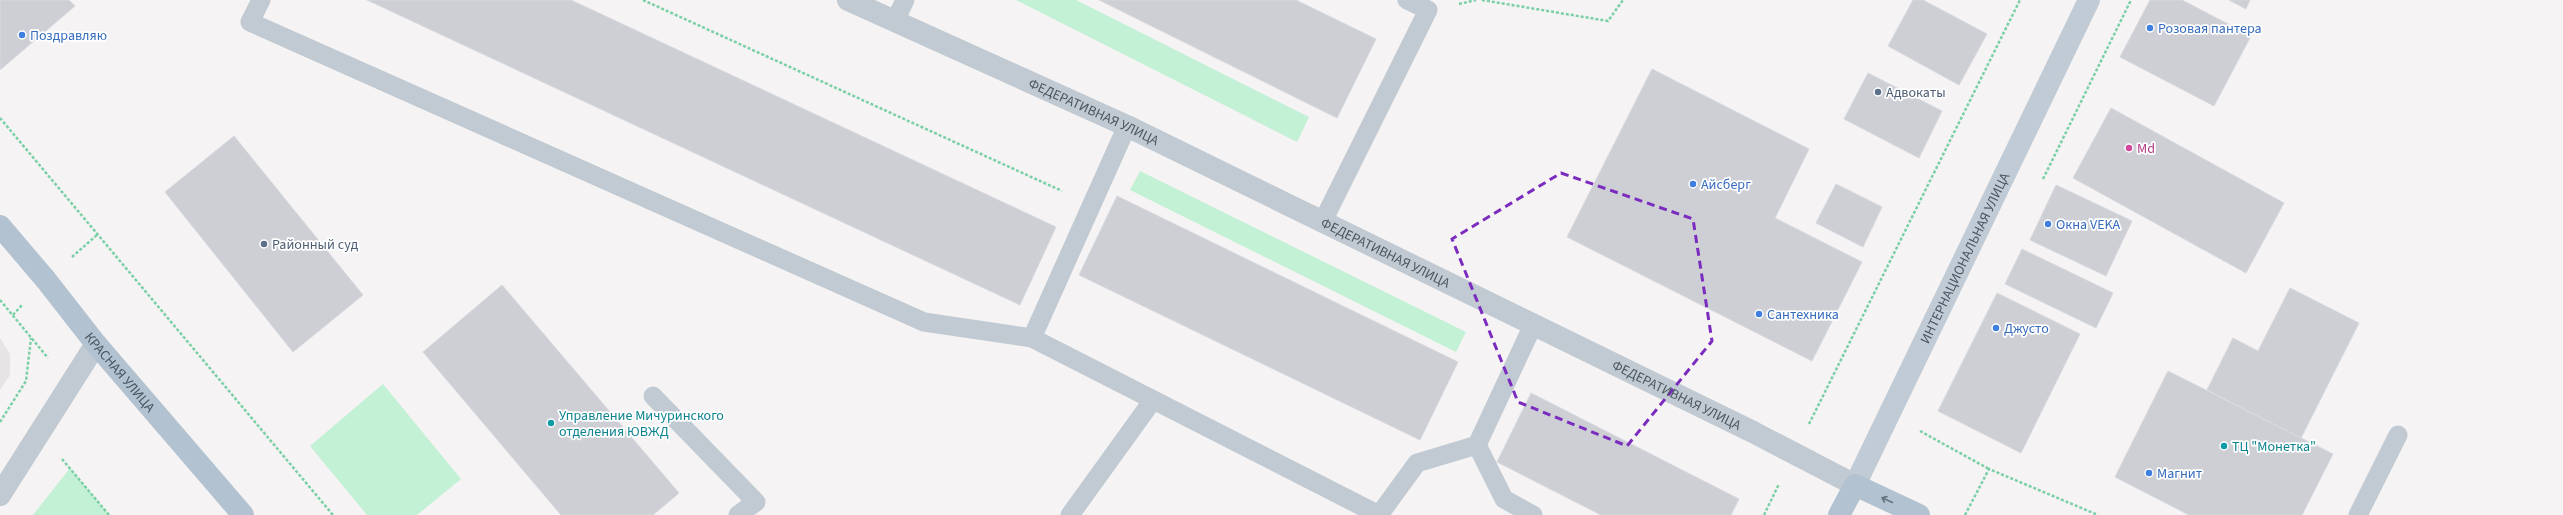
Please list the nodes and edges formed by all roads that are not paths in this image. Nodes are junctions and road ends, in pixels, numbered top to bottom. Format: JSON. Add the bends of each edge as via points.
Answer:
{"nodes":[{"id":1,"x":261,"y":0,"type":"edge"},
{"id":2,"x":848,"y":0,"type":"edge"},
{"id":3,"x":905,"y":0,"type":"edge"},
{"id":4,"x":1407,"y":0,"type":"edge"},
{"id":5,"x":2089,"y":0,"type":"edge"},
{"id":6,"x":895,"y":21,"type":"junction"},
{"id":7,"x":1127,"y":126,"type":"junction"},
{"id":8,"x":1323,"y":221,"type":"junction"},
{"id":9,"x":0,"y":226,"type":"edge"},
{"id":10,"x":1533,"y":325,"type":"junction"},
{"id":11,"x":1032,"y":338,"type":"junction"},
{"id":12,"x":96,"y":344,"type":"junction"},
{"id":13,"x":654,"y":396,"type":"dead end"},
{"id":14,"x":1153,"y":400,"type":"junction"},
{"id":15,"x":2398,"y":435,"type":"dead end"},
{"id":16,"x":1478,"y":445,"type":"junction"},
{"id":17,"x":1855,"y":485,"type":"junction"},
{"id":18,"x":0,"y":495,"type":"edge"},
{"id":19,"x":243,"y":515,"type":"edge"},
{"id":20,"x":738,"y":515,"type":"edge"},
{"id":21,"x":1070,"y":515,"type":"edge"},
{"id":22,"x":1533,"y":515,"type":"edge"},
{"id":23,"x":1839,"y":515,"type":"edge"},
{"id":24,"x":1919,"y":515,"type":"edge"},
{"id":25,"x":2358,"y":515,"type":"edge"}],
"edges":[{"from":1,"to":11,"type":"lane","via":[[250,22],[924,322]]},
{"from":2,"to":6,"type":"street","name":"ФЕДЕРАТИВНАЯ УЛИЦА"},
{"from":3,"to":6,"type":"lane"},
{"from":4,"to":8,"type":"lane","via":[[1428,10]]},
{"from":5,"to":17,"type":"main road","name":"ИНТЕРНАЦИОНАЛЬНАЯ УЛИЦА"},
{"from":6,"to":7,"type":"street","name":"ФЕДЕРАТИВНАЯ УЛИЦА"},
{"from":7,"to":8,"type":"street","name":"ФЕДЕРАТИВНАЯ УЛИЦА"},
{"from":7,"to":11,"type":"lane"},
{"from":8,"to":10,"type":"street","name":"ФЕДЕРАТИВНАЯ УЛИЦА"},
{"from":9,"to":12,"type":"main road","name":"КРАСНАЯ УЛИЦА"},
{"from":10,"to":16,"type":"lane"},
{"from":10,"to":17,"type":"street","name":"ФЕДЕРАТИВНАЯ УЛИЦА"},
{"from":11,"to":14,"type":"lane"},
{"from":12,"to":18,"type":"street"},
{"from":12,"to":19,"type":"main road","name":"КРАСНАЯ УЛИЦА"},
{"from":13,"to":20,"type":"lane","via":[[756,502]]},
{"from":14,"to":16,"type":"lane","via":[[1379,515],[1417,463]]},
{"from":14,"to":21,"type":"lane"},
{"from":15,"to":25,"type":"lane"},
{"from":16,"to":22,"type":"lane","via":[[1504,499]]},
{"from":17,"to":23,"type":"main road","name":"ИНТЕРНАЦИОНАЛЬНАЯ УЛИЦА"},
{"from":24,"to":17,"type":"main road","name":"ФЕДЕРАТИВНАЯ УЛИЦА","one_way":true}]}
